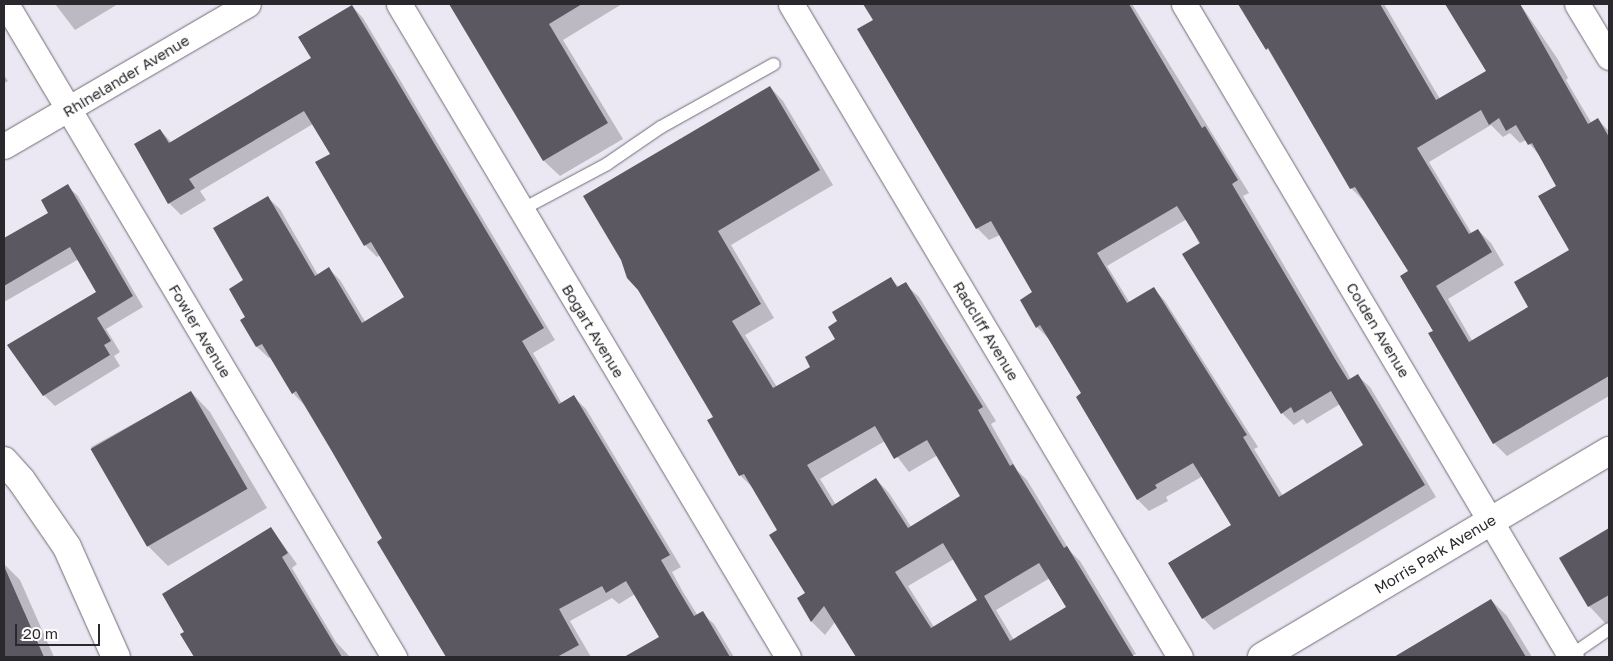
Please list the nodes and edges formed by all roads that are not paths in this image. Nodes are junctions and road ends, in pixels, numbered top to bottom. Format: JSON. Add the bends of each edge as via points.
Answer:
{"nodes":[{"id":1,"x":6,"y":4,"type":"edge"},
{"id":2,"x":248,"y":4,"type":"edge"},
{"id":3,"x":399,"y":4,"type":"edge"},
{"id":4,"x":791,"y":4,"type":"edge"},
{"id":5,"x":1184,"y":4,"type":"edge"},
{"id":6,"x":1577,"y":4,"type":"edge"},
{"id":7,"x":1609,"y":57,"type":"edge"},
{"id":8,"x":774,"y":64,"type":"dead end"},
{"id":9,"x":69,"y":110,"type":"junction"},
{"id":10,"x":4,"y":146,"type":"edge"},
{"id":11,"x":521,"y":210,"type":"junction"},
{"id":12,"x":1609,"y":451,"type":"edge"},
{"id":13,"x":4,"y":461,"type":"edge"},
{"id":14,"x":1491,"y":521,"type":"junction"},
{"id":15,"x":1609,"y":629,"type":"edge"},
{"id":16,"x":1571,"y":656,"type":"edge"},
{"id":17,"x":116,"y":657,"type":"edge"},
{"id":18,"x":394,"y":657,"type":"edge"},
{"id":19,"x":788,"y":657,"type":"edge"},
{"id":20,"x":1180,"y":657,"type":"edge"},
{"id":21,"x":1262,"y":657,"type":"edge"}],
"edges":[{"from":1,"to":9,"type":"street","name":"Fowler Avenue"},
{"from":2,"to":9,"type":"street","name":"Rhinelander Avenue"},
{"from":3,"to":11,"type":"street","name":"Bogart Avenue"},
{"from":4,"to":20,"type":"street","name":"Radcliff Avenue"},
{"from":5,"to":14,"type":"street","name":"Colden Avenue"},
{"from":6,"to":7,"type":"street"},
{"from":8,"to":11,"type":"lane","via":[[661,127],[607,164]]},
{"from":9,"to":10,"type":"street","name":"Rhinelander Avenue"},
{"from":9,"to":18,"type":"street","name":"Fowler Avenue"},
{"from":11,"to":19,"type":"street","name":"Bogart Avenue"},
{"from":12,"to":14,"type":"main road","name":"Morris Park Avenue"},
{"from":13,"to":17,"type":"main road","via":[[67,547]]},
{"from":14,"to":16,"type":"street","name":"Colden Avenue"},
{"from":14,"to":21,"type":"main road","name":"Morris Park Avenue"},
{"from":15,"to":16,"type":"lane"}]}
